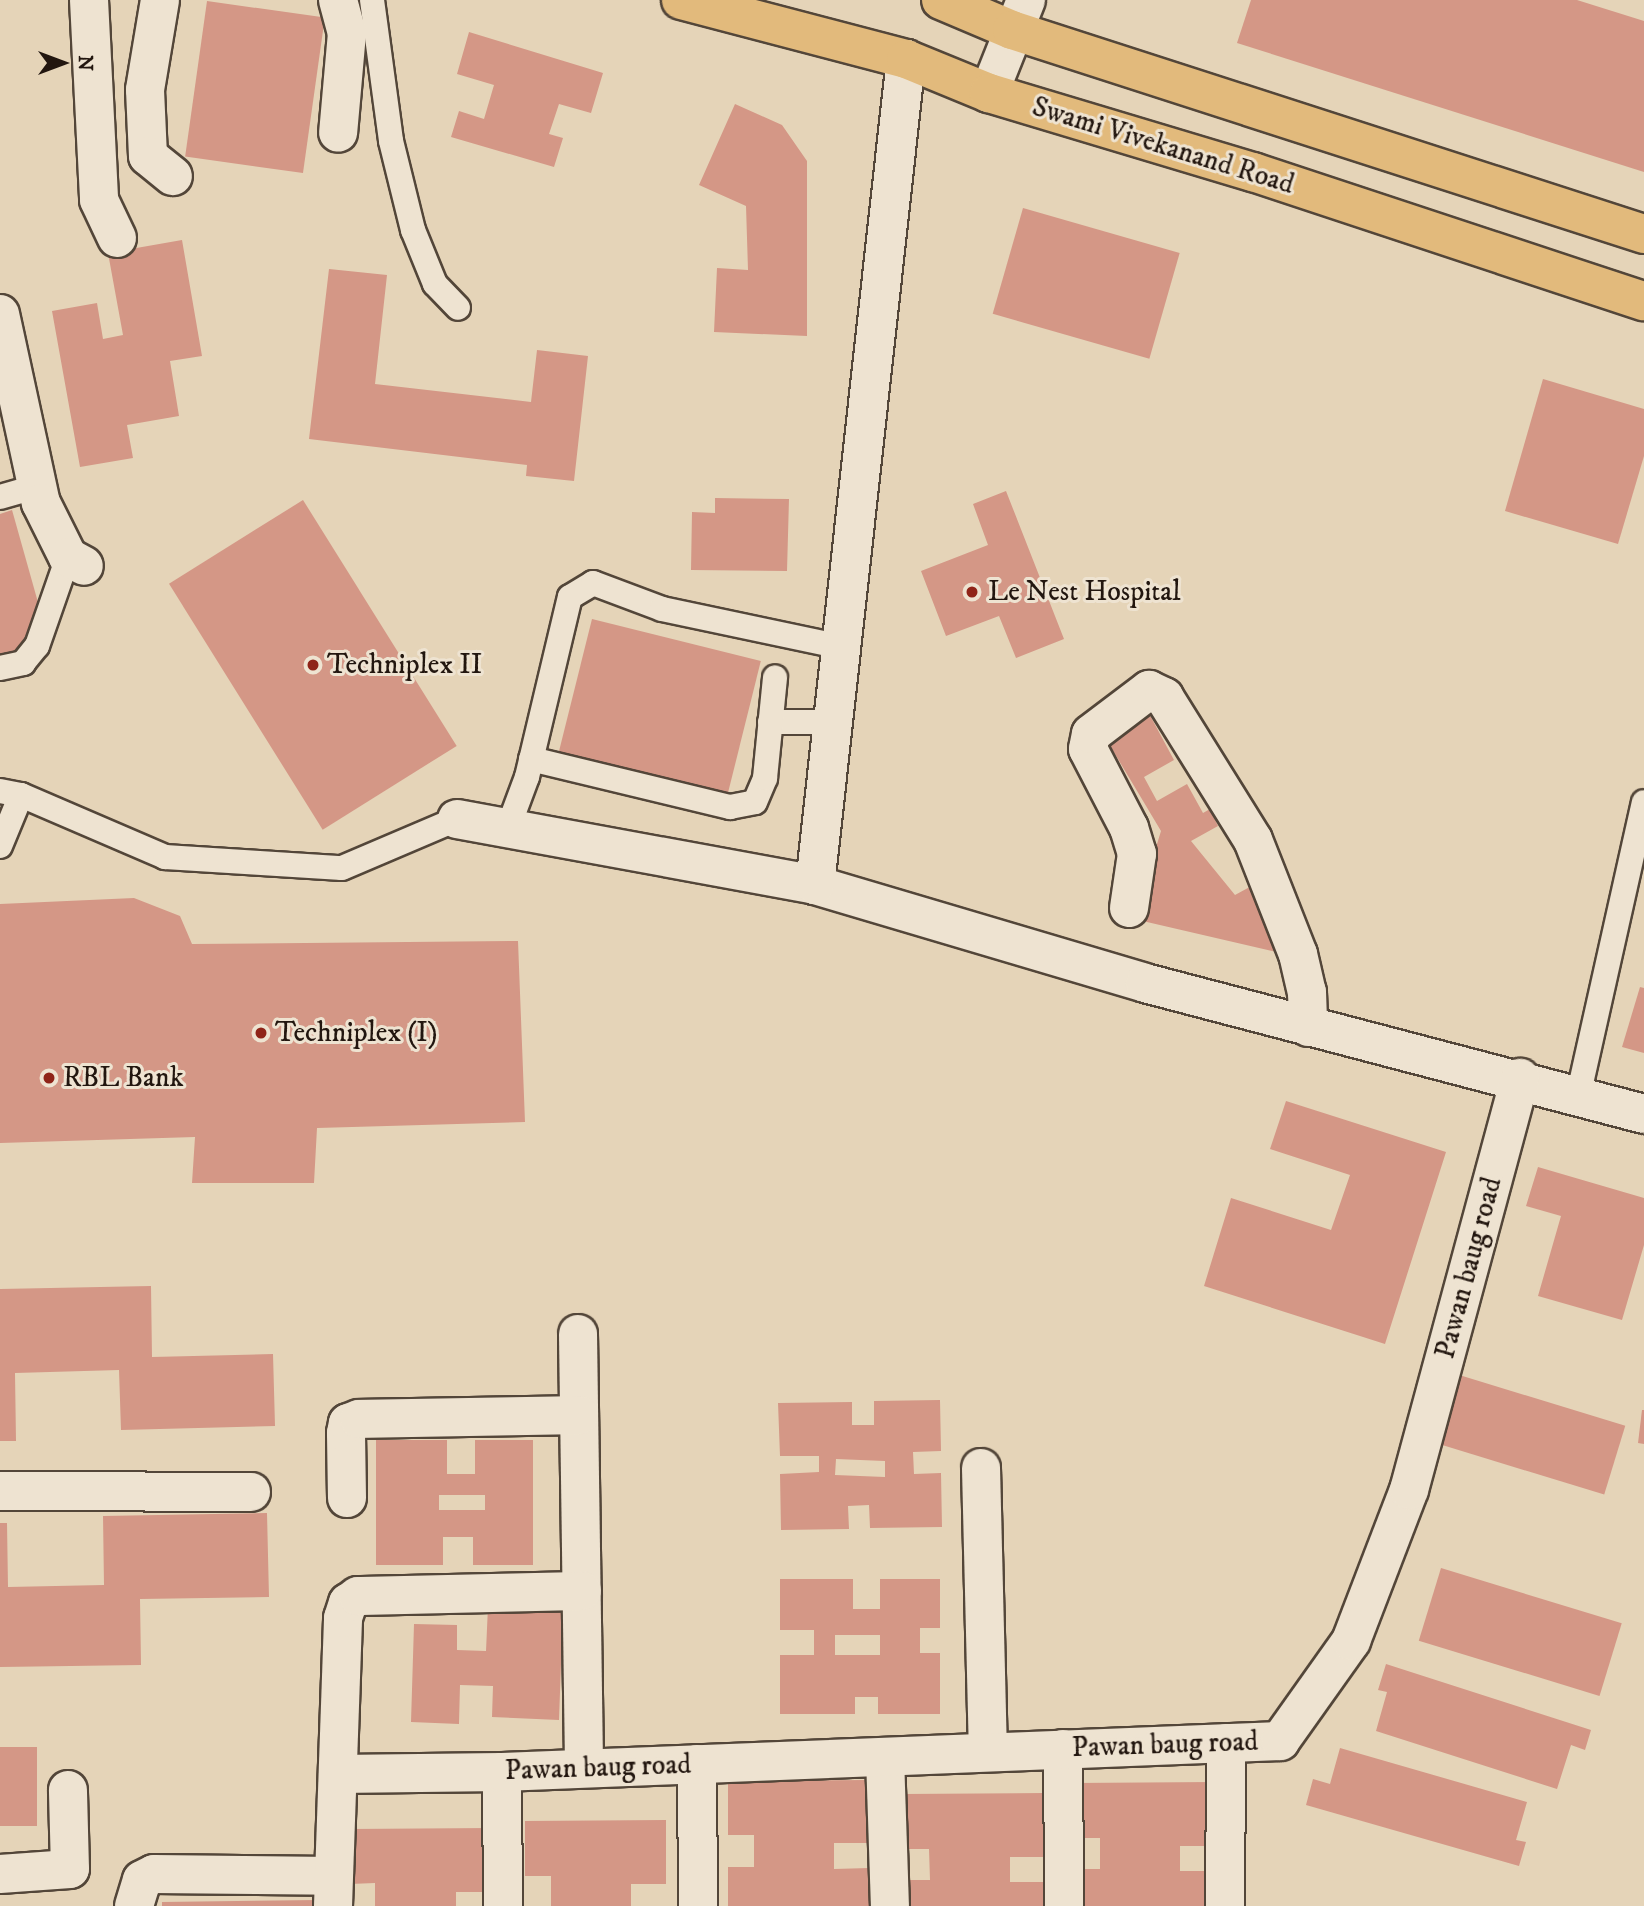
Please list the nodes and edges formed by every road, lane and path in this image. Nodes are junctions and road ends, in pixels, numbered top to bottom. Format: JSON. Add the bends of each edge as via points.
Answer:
{"nodes":[{"id":1,"x":89,"y":0,"type":"edge"},
{"id":2,"x":160,"y":0,"type":"edge"},
{"id":3,"x":338,"y":0,"type":"edge"},
{"id":4,"x":372,"y":0,"type":"edge"},
{"id":5,"x":681,"y":0,"type":"edge"},
{"id":6,"x":940,"y":0,"type":"edge"},
{"id":7,"x":1019,"y":15,"type":"edge"},
{"id":8,"x":906,"y":59,"type":"junction"},
{"id":9,"x":989,"y":93,"type":"junction"},
{"id":10,"x":338,"y":133,"type":"dead end"},
{"id":11,"x":173,"y":176,"type":"dead end"},
{"id":12,"x":1644,"y":234,"type":"edge"},
{"id":13,"x":117,"y":238,"type":"dead end"},
{"id":14,"x":1644,"y":300,"type":"edge"},
{"id":15,"x":458,"y":309,"type":"dead end"},
{"id":16,"x":1,"y":319,"type":"edge"},
{"id":17,"x":15,"y":446,"type":"edge"},
{"id":18,"x":38,"y":486,"type":"junction"},
{"id":19,"x":0,"y":497,"type":"edge"},
{"id":20,"x":76,"y":562,"type":"joint"},
{"id":21,"x":842,"y":647,"type":"junction"},
{"id":22,"x":0,"y":668,"type":"edge"},
{"id":23,"x":775,"y":677,"type":"dead end"},
{"id":24,"x":770,"y":722,"type":"junction"},
{"id":25,"x":834,"y":722,"type":"junction"},
{"id":26,"x":531,"y":758,"type":"junction"},
{"id":27,"x":11,"y":793,"type":"edge"},
{"id":28,"x":1644,"y":802,"type":"edge"},
{"id":29,"x":457,"y":818,"type":"joint"},
{"id":30,"x":508,"y":828,"type":"junction"},
{"id":31,"x":0,"y":846,"type":"edge"},
{"id":32,"x":815,"y":885,"type":"junction"},
{"id":33,"x":1129,"y":908,"type":"dead end"},
{"id":34,"x":1308,"y":1027,"type":"junction"},
{"id":35,"x":1520,"y":1078,"type":"junction"},
{"id":36,"x":1578,"y":1097,"type":"junction"},
{"id":37,"x":1644,"y":1114,"type":"edge"},
{"id":38,"x":578,"y":1334,"type":"dead end"},
{"id":39,"x":579,"y":1415,"type":"junction"},
{"id":40,"x":981,"y":1468,"type":"dead end"},
{"id":41,"x":0,"y":1492,"type":"edge"},
{"id":42,"x":251,"y":1492,"type":"dead end"},
{"id":43,"x":347,"y":1498,"type":"dead end"},
{"id":44,"x":582,"y":1591,"type":"junction"},
{"id":45,"x":1226,"y":1743,"type":"junction"},
{"id":46,"x":1063,"y":1749,"type":"junction"},
{"id":47,"x":988,"y":1752,"type":"junction"},
{"id":48,"x":885,"y":1757,"type":"junction"},
{"id":49,"x":697,"y":1764,"type":"junction"},
{"id":50,"x":584,"y":1768,"type":"junction"},
{"id":51,"x":502,"y":1772,"type":"junction"},
{"id":52,"x":338,"y":1774,"type":"junction"},
{"id":53,"x":68,"y":1790,"type":"dead end"},
{"id":54,"x":0,"y":1874,"type":"edge"},
{"id":55,"x":333,"y":1891,"type":"edge"},
{"id":56,"x":134,"y":1906,"type":"edge"},
{"id":57,"x":503,"y":1906,"type":"edge"},
{"id":58,"x":698,"y":1906,"type":"edge"},
{"id":59,"x":890,"y":1906,"type":"edge"},
{"id":60,"x":1064,"y":1906,"type":"edge"},
{"id":61,"x":1225,"y":1906,"type":"edge"}],
"edges":[{"from":1,"to":13,"type":"street","via":[[99,200]]},
{"from":2,"to":11,"type":"street","via":[[145,90],[148,156]]},
{"from":3,"to":10,"type":"street","via":[[347,33]]},
{"from":4,"to":15,"type":"lane","via":[[391,141],[413,230],[435,284]]},
{"from":5,"to":8,"type":"main road","name":"Swami Vivekanand Road"},
{"from":6,"to":7,"type":"main road"},
{"from":7,"to":9,"type":"street"},
{"from":7,"to":12,"type":"main road"},
{"from":8,"to":9,"type":"main road","name":"Swami Vivekanand Road"},
{"from":8,"to":21,"type":"street"},
{"from":9,"to":14,"type":"main road","name":"Swami Vivekanand Road","via":[[1254,172]]},
{"from":16,"to":17,"type":"street"},
{"from":17,"to":18,"type":"street"},
{"from":18,"to":19,"type":"lane"},
{"from":18,"to":20,"type":"street"},
{"from":20,"to":22,"type":"lane","via":[[37,646],[23,663]]},
{"from":21,"to":25,"type":"street"},
{"from":21,"to":26,"type":"lane","via":[[662,608],[593,583],[570,597]]},
{"from":23,"to":24,"type":"lane"},
{"from":24,"to":25,"type":"lane"},
{"from":24,"to":26,"type":"lane","via":[[765,778],[755,802],[730,807]]},
{"from":25,"to":32,"type":"street"},
{"from":26,"to":30,"type":"lane"},
{"from":27,"to":29,"type":"lane","via":[[165,858],[342,868]]},
{"from":27,"to":31,"type":"lane"},
{"from":28,"to":36,"type":"lane"},
{"from":29,"to":30,"type":"street"},
{"from":30,"to":32,"type":"street"},
{"from":32,"to":34,"type":"street"},
{"from":33,"to":34,"type":"street","via":[[1137,854],[1129,828],[1088,749],[1091,734],[1149,690],[1164,697],[1253,840],[1298,954],[1307,992]]},
{"from":34,"to":35,"type":"street"},
{"from":35,"to":36,"type":"street"},
{"from":35,"to":45,"type":"street","name":"Pawan baug road","via":[[1409,1490],[1351,1641],[1280,1741]]},
{"from":36,"to":37,"type":"street"},
{"from":38,"to":39,"type":"street"},
{"from":39,"to":43,"type":"street","via":[[359,1419],[348,1423],[346,1433]]},
{"from":39,"to":44,"type":"street"},
{"from":40,"to":47,"type":"street"},
{"from":41,"to":42,"type":"street"},
{"from":44,"to":50,"type":"street"},
{"from":44,"to":52,"type":"street","via":[[358,1596],[348,1603],[343,1618]]},
{"from":45,"to":46,"type":"street","name":"Pawan baug road"},
{"from":45,"to":61,"type":"street"},
{"from":46,"to":47,"type":"street","name":"Pawan baug road"},
{"from":46,"to":60,"type":"street"},
{"from":47,"to":48,"type":"street","name":"Pawan baug road"},
{"from":48,"to":49,"type":"street","name":"Pawan baug road"},
{"from":48,"to":59,"type":"street"},
{"from":49,"to":50,"type":"street","name":"Pawan baug road"},
{"from":49,"to":58,"type":"street"},
{"from":50,"to":51,"type":"street","name":"Pawan baug road"},
{"from":51,"to":52,"type":"street","name":"Pawan baug road"},
{"from":51,"to":57,"type":"street"},
{"from":52,"to":55,"type":"street"},
{"from":53,"to":54,"type":"street","via":[[70,1869]]},
{"from":55,"to":56,"type":"street","via":[[154,1874],[142,1880]]}]}
